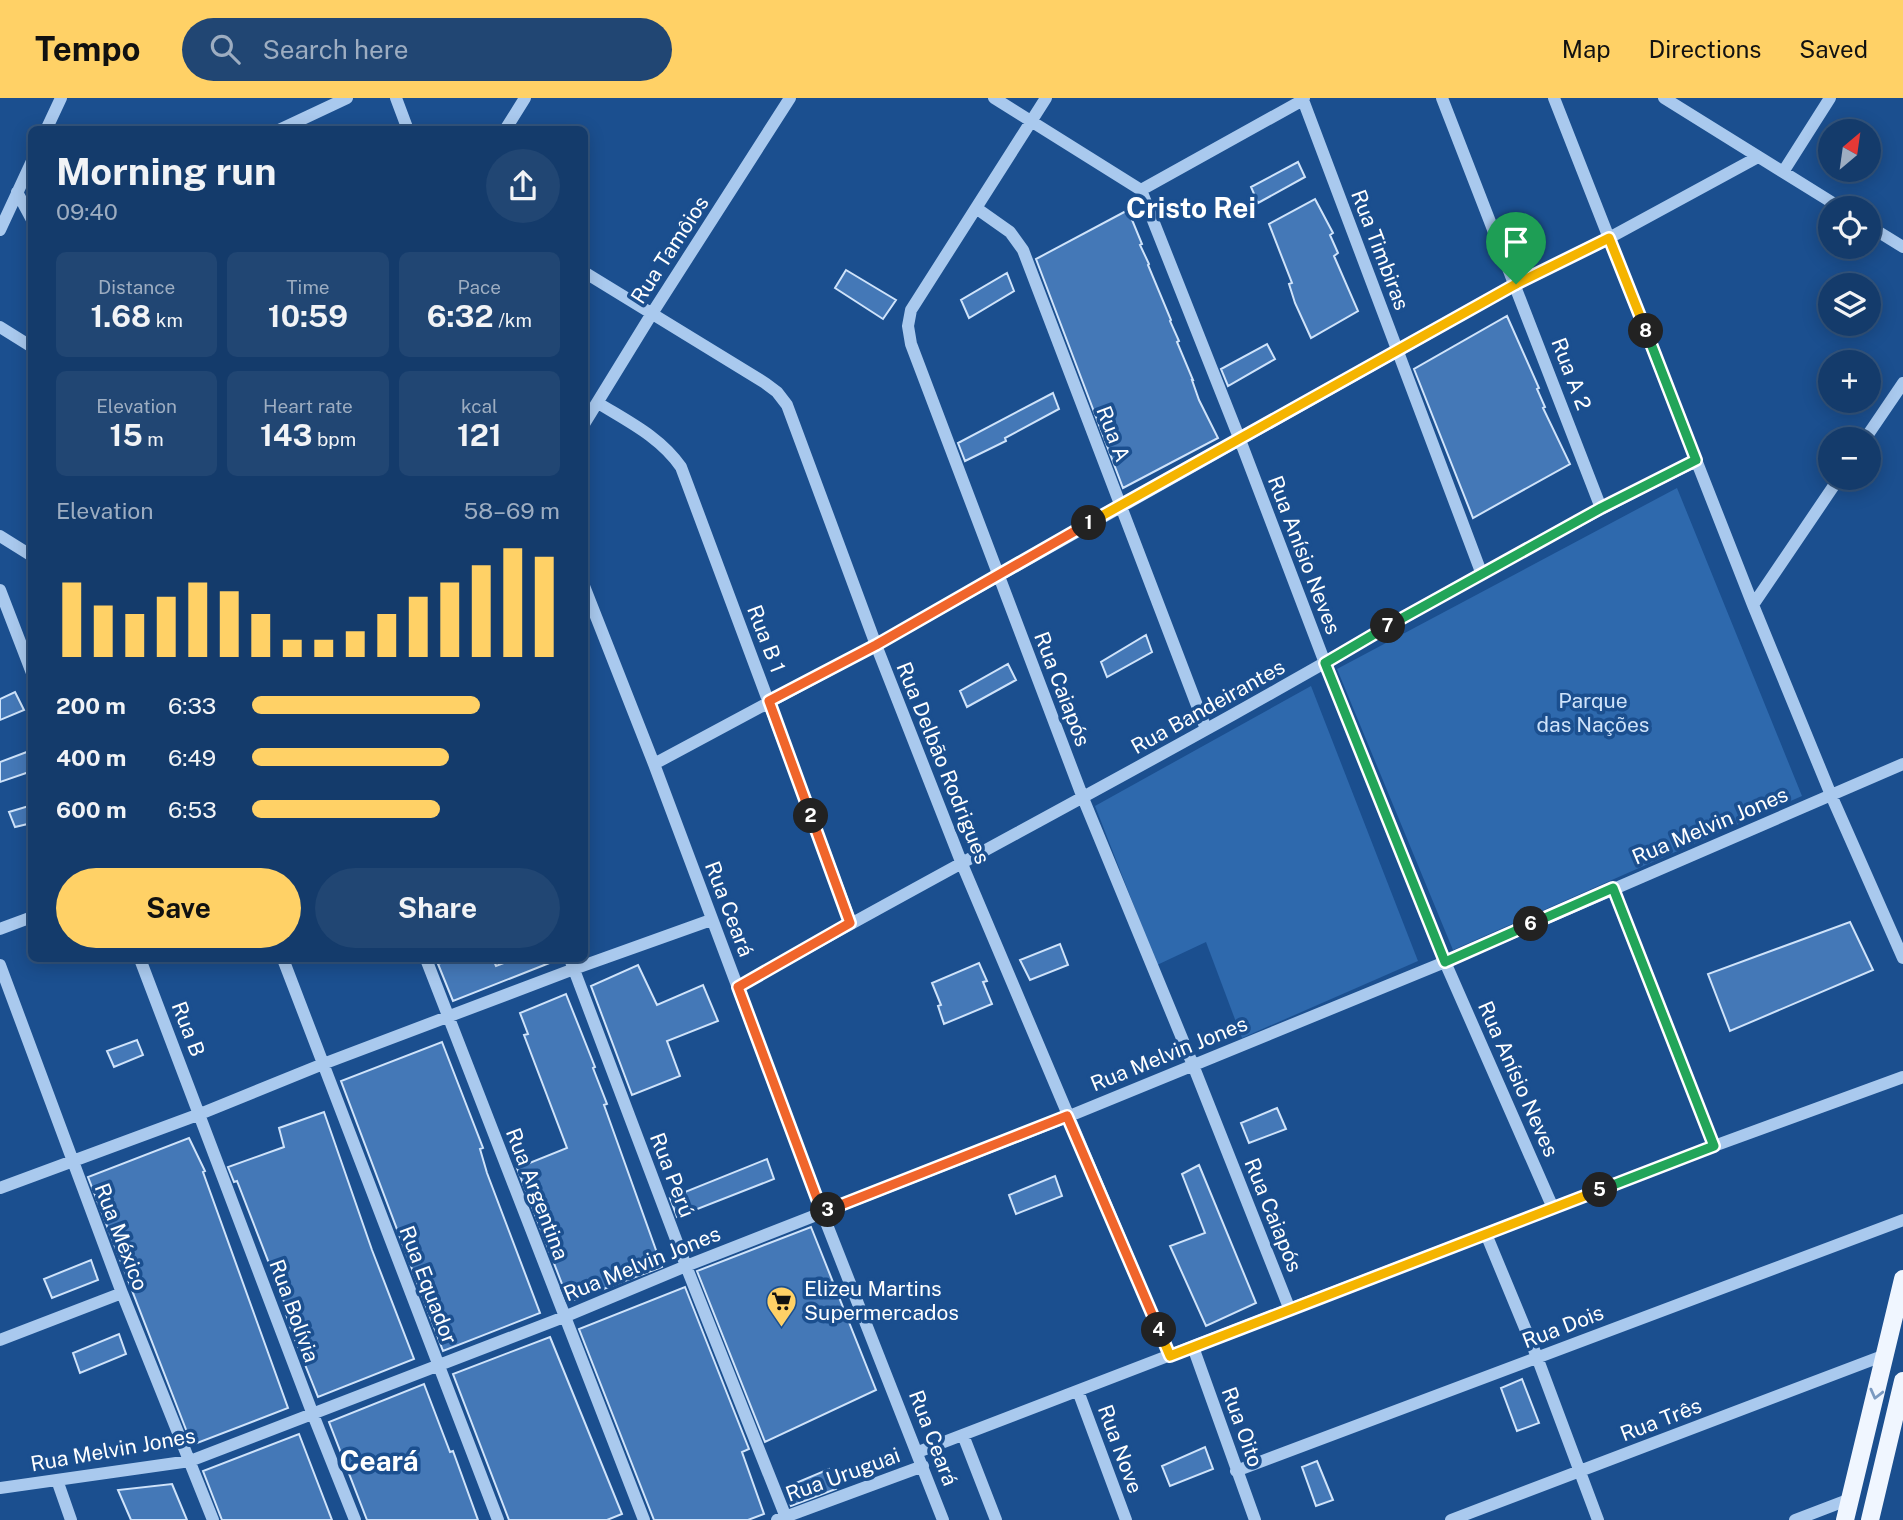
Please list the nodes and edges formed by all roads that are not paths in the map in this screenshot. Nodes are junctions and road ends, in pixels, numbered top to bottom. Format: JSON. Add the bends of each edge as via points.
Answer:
{"nodes":[{"id":1,"x":61,"y":98,"type":"edge"},
{"id":2,"x":347,"y":98,"type":"edge"},
{"id":3,"x":396,"y":98,"type":"edge"},
{"id":4,"x":525,"y":98,"type":"edge"},
{"id":5,"x":790,"y":98,"type":"edge"},
{"id":6,"x":994,"y":98,"type":"edge"},
{"id":7,"x":1046,"y":98,"type":"edge"},
{"id":8,"x":1442,"y":98,"type":"edge"},
{"id":9,"x":1664,"y":98,"type":"edge"},
{"id":10,"x":1830,"y":98,"type":"edge"},
{"id":11,"x":1304,"y":99,"type":"edge"},
{"id":12,"x":1558,"y":101,"type":"edge"},
{"id":13,"x":1031,"y":122,"type":"junction"},
{"id":14,"x":48,"y":126,"type":"edge"},
{"id":15,"x":288,"y":126,"type":"edge"},
{"id":16,"x":406,"y":126,"type":"edge"},
{"id":17,"x":508,"y":126,"type":"edge"},
{"id":18,"x":1758,"y":157,"type":"junction"},
{"id":19,"x":28,"y":169,"type":"edge"},
{"id":20,"x":1783,"y":172,"type":"junction"},
{"id":21,"x":1141,"y":190,"type":"junction"},
{"id":22,"x":17,"y":192,"type":"junction"},
{"id":23,"x":1821,"y":196,"type":"edge"},
{"id":24,"x":976,"y":208,"type":"junction"},
{"id":25,"x":28,"y":213,"type":"edge"},
{"id":26,"x":0,"y":230,"type":"edge"},
{"id":27,"x":1881,"y":233,"type":"edge"},
{"id":28,"x":1609,"y":238,"type":"junction"},
{"id":29,"x":1903,"y":247,"type":"edge"},
{"id":30,"x":588,"y":275,"type":"edge"},
{"id":31,"x":1516,"y":284,"type":"junction"},
{"id":32,"x":652,"y":315,"type":"junction"},
{"id":33,"x":0,"y":327,"type":"edge"},
{"id":34,"x":28,"y":344,"type":"edge"},
{"id":35,"x":1397,"y":351,"type":"junction"},
{"id":36,"x":1903,"y":383,"type":"edge"},
{"id":37,"x":598,"y":403,"type":"junction"},
{"id":38,"x":588,"y":418,"type":"edge"},
{"id":39,"x":1873,"y":427,"type":"edge"},
{"id":40,"x":1240,"y":440,"type":"junction"},
{"id":41,"x":1696,"y":460,"type":"junction"},
{"id":42,"x":1831,"y":490,"type":"edge"},
{"id":43,"x":1120,"y":506,"type":"junction"},
{"id":44,"x":1601,"y":508,"type":"junction"},
{"id":45,"x":0,"y":536,"type":"edge"},
{"id":46,"x":28,"y":554,"type":"edge"},
{"id":47,"x":1481,"y":572,"type":"junction"},
{"id":48,"x":998,"y":576,"type":"junction"},
{"id":49,"x":0,"y":590,"type":"edge"},
{"id":50,"x":588,"y":596,"type":"edge"},
{"id":51,"x":1753,"y":605,"type":"junction"},
{"id":52,"x":876,"y":645,"type":"junction"},
{"id":53,"x":28,"y":663,"type":"edge"},
{"id":54,"x":1325,"y":663,"type":"junction"},
{"id":55,"x":769,"y":701,"type":"junction"},
{"id":56,"x":1206,"y":729,"type":"junction"},
{"id":57,"x":654,"y":764,"type":"junction"},
{"id":58,"x":1903,"y":764,"type":"edge"},
{"id":59,"x":1831,"y":794,"type":"junction"},
{"id":60,"x":1083,"y":798,"type":"junction"},
{"id":61,"x":962,"y":864,"type":"junction"},
{"id":62,"x":1613,"y":888,"type":"junction"},
{"id":63,"x":28,"y":918,"type":"edge"},
{"id":64,"x":711,"y":920,"type":"junction"},
{"id":65,"x":850,"y":923,"type":"junction"},
{"id":66,"x":0,"y":929,"type":"edge"},
{"id":67,"x":1903,"y":958,"type":"edge"},
{"id":68,"x":588,"y":959,"type":"edge"},
{"id":69,"x":141,"y":962,"type":"edge"},
{"id":70,"x":284,"y":962,"type":"edge"},
{"id":71,"x":427,"y":962,"type":"edge"},
{"id":72,"x":1445,"y":962,"type":"junction"},
{"id":73,"x":572,"y":964,"type":"edge"},
{"id":74,"x":0,"y":965,"type":"edge"},
{"id":75,"x":738,"y":987,"type":"junction"},
{"id":76,"x":447,"y":1017,"type":"junction"},
{"id":77,"x":323,"y":1064,"type":"junction"},
{"id":78,"x":1193,"y":1065,"type":"junction"},
{"id":79,"x":1903,"y":1077,"type":"edge"},
{"id":80,"x":200,"y":1114,"type":"junction"},
{"id":81,"x":1067,"y":1116,"type":"junction"},
{"id":82,"x":1714,"y":1146,"type":"junction"},
{"id":83,"x":71,"y":1160,"type":"junction"},
{"id":84,"x":0,"y":1188,"type":"edge"},
{"id":85,"x":1553,"y":1208,"type":"junction"},
{"id":86,"x":822,"y":1212,"type":"junction"},
{"id":87,"x":1903,"y":1220,"type":"edge"},
{"id":88,"x":1486,"y":1234,"type":"junction"},
{"id":89,"x":686,"y":1266,"type":"junction"},
{"id":90,"x":1903,"y":1279,"type":"edge"},
{"id":91,"x":122,"y":1293,"type":"junction"},
{"id":92,"x":1290,"y":1310,"type":"junction"},
{"id":93,"x":564,"y":1317,"type":"junction"},
{"id":94,"x":0,"y":1340,"type":"edge"},
{"id":95,"x":1193,"y":1347,"type":"junction"},
{"id":96,"x":1885,"y":1355,"type":"junction"},
{"id":97,"x":1170,"y":1356,"type":"junction"},
{"id":98,"x":1537,"y":1357,"type":"junction"},
{"id":99,"x":438,"y":1364,"type":"junction"},
{"id":100,"x":1903,"y":1381,"type":"edge"},
{"id":101,"x":1078,"y":1391,"type":"junction"},
{"id":102,"x":312,"y":1412,"type":"junction"},
{"id":103,"x":964,"y":1435,"type":"junction"},
{"id":104,"x":918,"y":1452,"type":"junction"},
{"id":105,"x":190,"y":1461,"type":"junction"},
{"id":106,"x":923,"y":1466,"type":"junction"},
{"id":107,"x":1236,"y":1471,"type":"junction"},
{"id":108,"x":1580,"y":1471,"type":"junction"},
{"id":109,"x":57,"y":1480,"type":"junction"},
{"id":110,"x":0,"y":1488,"type":"edge"},
{"id":111,"x":1850,"y":1499,"type":"junction"},
{"id":112,"x":783,"y":1519,"type":"edge"},
{"id":113,"x":71,"y":1520,"type":"edge"},
{"id":114,"x":213,"y":1520,"type":"edge"},
{"id":115,"x":355,"y":1520,"type":"edge"},
{"id":116,"x":498,"y":1520,"type":"edge"},
{"id":117,"x":644,"y":1520,"type":"edge"},
{"id":118,"x":943,"y":1520,"type":"edge"},
{"id":119,"x":996,"y":1520,"type":"edge"},
{"id":120,"x":1126,"y":1520,"type":"edge"},
{"id":121,"x":1255,"y":1520,"type":"edge"},
{"id":122,"x":1451,"y":1520,"type":"edge"},
{"id":123,"x":1598,"y":1520,"type":"edge"},
{"id":124,"x":1795,"y":1520,"type":"edge"},
{"id":125,"x":1845,"y":1520,"type":"edge"},
{"id":126,"x":1870,"y":1520,"type":"edge"}],
"edges":[{"from":1,"to":14,"type":"street"},
{"from":2,"to":15,"type":"street"},
{"from":3,"to":16,"type":"street"},
{"from":4,"to":17,"type":"street"},
{"from":5,"to":32,"type":"street","name":"Rua Tamôios"},
{"from":6,"to":13,"type":"street"},
{"from":7,"to":13,"type":"street","name":"Rua Caiapós"},
{"from":8,"to":31,"type":"street","name":"Rua A 2"},
{"from":9,"to":18,"type":"street"},
{"from":10,"to":20,"type":"street"},
{"from":11,"to":21,"type":"street"},
{"from":11,"to":35,"type":"street","name":"Rua Timbiras"},
{"from":12,"to":28,"type":"street"},
{"from":13,"to":21,"type":"street"},
{"from":13,"to":24,"type":"street","name":"Rua Caiapós"},
{"from":18,"to":20,"type":"street"},
{"from":18,"to":28,"type":"street"},
{"from":19,"to":22,"type":"street"},
{"from":20,"to":23,"type":"street"},
{"from":21,"to":40,"type":"street","name":"Rua Anísio Neves"},
{"from":22,"to":25,"type":"street"},
{"from":22,"to":26,"type":"street"},
{"from":24,"to":43,"type":"street","name":"Rua A","via":[[1010,232],[1023,250]]},
{"from":24,"to":48,"type":"street","name":"Rua Caiapós","via":[[911,310],[908,326]]},
{"from":27,"to":29,"type":"street"},
{"from":28,"to":31,"type":"street"},
{"from":28,"to":41,"type":"street"},
{"from":30,"to":32,"type":"street","name":"Rua Delbão Rodrigues"},
{"from":31,"to":35,"type":"street"},
{"from":31,"to":44,"type":"street","name":"Rua A 2"},
{"from":32,"to":37,"type":"street","name":"Rua Tamôios"},
{"from":32,"to":52,"type":"street","name":"Rua Delbão Rodrigues","via":[[765,383],[787,405]]},
{"from":33,"to":34,"type":"street"},
{"from":35,"to":40,"type":"street"},
{"from":35,"to":47,"type":"street","name":"Rua Timbiras"},
{"from":36,"to":39,"type":"street"},
{"from":37,"to":38,"type":"street","name":"Rua Tamôios"},
{"from":37,"to":55,"type":"street","name":"Rua B 1","via":[[654,438],[681,467]]},
{"from":40,"to":43,"type":"street"},
{"from":40,"to":54,"type":"street","name":"Rua Anísio Neves"},
{"from":41,"to":44,"type":"street","name":"Rua Bandeirantes"},
{"from":41,"to":51,"type":"street"},
{"from":42,"to":51,"type":"street"},
{"from":43,"to":48,"type":"street"},
{"from":43,"to":56,"type":"street","name":"Rua A"},
{"from":44,"to":47,"type":"street","name":"Rua Bandeirantes"},
{"from":45,"to":46,"type":"street"},
{"from":47,"to":54,"type":"street","name":"Rua Bandeirantes"},
{"from":48,"to":52,"type":"street"},
{"from":48,"to":60,"type":"street","name":"Rua Caiapós"},
{"from":49,"to":53,"type":"street"},
{"from":50,"to":57,"type":"street","name":"Rua Ceará"},
{"from":51,"to":59,"type":"street"},
{"from":52,"to":55,"type":"street"},
{"from":52,"to":61,"type":"street","name":"Rua Delbão Rodrigues"},
{"from":54,"to":56,"type":"street","name":"Rua Bandeirantes"},
{"from":54,"to":72,"type":"street","name":"Rua Anísio Neves"},
{"from":55,"to":57,"type":"street"},
{"from":55,"to":65,"type":"street","name":"Rua B 1"},
{"from":56,"to":60,"type":"street","name":"Rua Bandeirantes"},
{"from":57,"to":64,"type":"street","name":"Rua Ceará"},
{"from":58,"to":59,"type":"street","name":"Rua Melvin Jones"},
{"from":59,"to":62,"type":"street","name":"Rua Melvin Jones"},
{"from":59,"to":67,"type":"street"},
{"from":60,"to":61,"type":"street","name":"Rua Bandeirantes"},
{"from":60,"to":78,"type":"street","name":"Rua Caiapós"},
{"from":61,"to":65,"type":"street","name":"Rua Bandeirantes"},
{"from":61,"to":81,"type":"street","name":"Rua Delbão Rodrigues"},
{"from":62,"to":72,"type":"street","name":"Rua Melvin Jones"},
{"from":62,"to":82,"type":"street"},
{"from":63,"to":66,"type":"street"},
{"from":64,"to":68,"type":"street"},
{"from":64,"to":75,"type":"street","name":"Rua Ceará"},
{"from":65,"to":75,"type":"street","name":"Rua Bandeirantes"},
{"from":69,"to":80,"type":"street","name":"Rua B"},
{"from":70,"to":77,"type":"street"},
{"from":71,"to":76,"type":"street","name":"Rua Argentina"},
{"from":72,"to":78,"type":"street","name":"Rua Melvin Jones"},
{"from":72,"to":85,"type":"street","name":"Rua Anísio Neves"},
{"from":73,"to":76,"type":"street"},
{"from":73,"to":89,"type":"street","name":"Rua Perú"},
{"from":74,"to":83,"type":"street","name":"Rua México"},
{"from":75,"to":86,"type":"street","name":"Rua Ceará"},
{"from":76,"to":77,"type":"street"},
{"from":76,"to":93,"type":"street","name":"Rua Argentina"},
{"from":77,"to":80,"type":"street"},
{"from":77,"to":99,"type":"street","name":"Rua Equador"},
{"from":78,"to":81,"type":"street","name":"Rua Melvin Jones"},
{"from":78,"to":92,"type":"street","name":"Rua Caiapós"},
{"from":79,"to":82,"type":"street"},
{"from":80,"to":83,"type":"street"},
{"from":80,"to":102,"type":"street","name":"Rua Bolívia"},
{"from":81,"to":86,"type":"street","name":"Rua Melvin Jones"},
{"from":81,"to":97,"type":"street","name":"Rua Delbão Rodrigues"},
{"from":82,"to":85,"type":"street"},
{"from":83,"to":84,"type":"street"},
{"from":83,"to":91,"type":"street","name":"Rua México"},
{"from":85,"to":88,"type":"street"},
{"from":86,"to":89,"type":"street","name":"Rua Melvin Jones"},
{"from":86,"to":104,"type":"street","name":"Rua Ceará"},
{"from":87,"to":98,"type":"street","name":"Rua Dois"},
{"from":88,"to":92,"type":"street"},
{"from":88,"to":98,"type":"street"},
{"from":89,"to":93,"type":"street","name":"Rua Melvin Jones"},
{"from":89,"to":112,"type":"street","name":"Rua Perú"},
{"from":90,"to":96,"type":"main road"},
{"from":91,"to":94,"type":"street"},
{"from":91,"to":105,"type":"street","name":"Rua México"},
{"from":92,"to":95,"type":"street"},
{"from":93,"to":99,"type":"street","name":"Rua Melvin Jones"},
{"from":93,"to":117,"type":"street","name":"Rua Argentina"},
{"from":95,"to":97,"type":"street"},
{"from":95,"to":107,"type":"street","name":"Rua Oito"},
{"from":96,"to":108,"type":"street","name":"Rua Três"},
{"from":96,"to":111,"type":"main road","one_way":true},
{"from":97,"to":101,"type":"street"},
{"from":98,"to":107,"type":"street","name":"Rua Dois"},
{"from":98,"to":108,"type":"street"},
{"from":99,"to":102,"type":"street","name":"Rua Melvin Jones"},
{"from":99,"to":116,"type":"street","name":"Rua Equador"},
{"from":100,"to":126,"type":"main road"},
{"from":101,"to":103,"type":"street"},
{"from":101,"to":120,"type":"street","name":"Rua Nove"},
{"from":102,"to":105,"type":"street","name":"Rua Melvin Jones"},
{"from":102,"to":115,"type":"street","name":"Rua Bolívia"},
{"from":103,"to":104,"type":"street"},
{"from":103,"to":119,"type":"street"},
{"from":104,"to":106,"type":"street","name":"Rua Ceará"},
{"from":105,"to":109,"type":"street","name":"Rua Melvin Jones"},
{"from":105,"to":114,"type":"street","name":"Rua México"},
{"from":106,"to":112,"type":"street","name":"Rua Uruguai"},
{"from":106,"to":118,"type":"street","name":"Rua Ceará"},
{"from":107,"to":121,"type":"street","name":"Rua Oito"},
{"from":108,"to":122,"type":"street","name":"Rua Três"},
{"from":108,"to":123,"type":"street"},
{"from":109,"to":110,"type":"street","name":"Rua Melvin Jones"},
{"from":109,"to":113,"type":"street"},
{"from":111,"to":124,"type":"street"},
{"from":111,"to":125,"type":"main road"}]}
